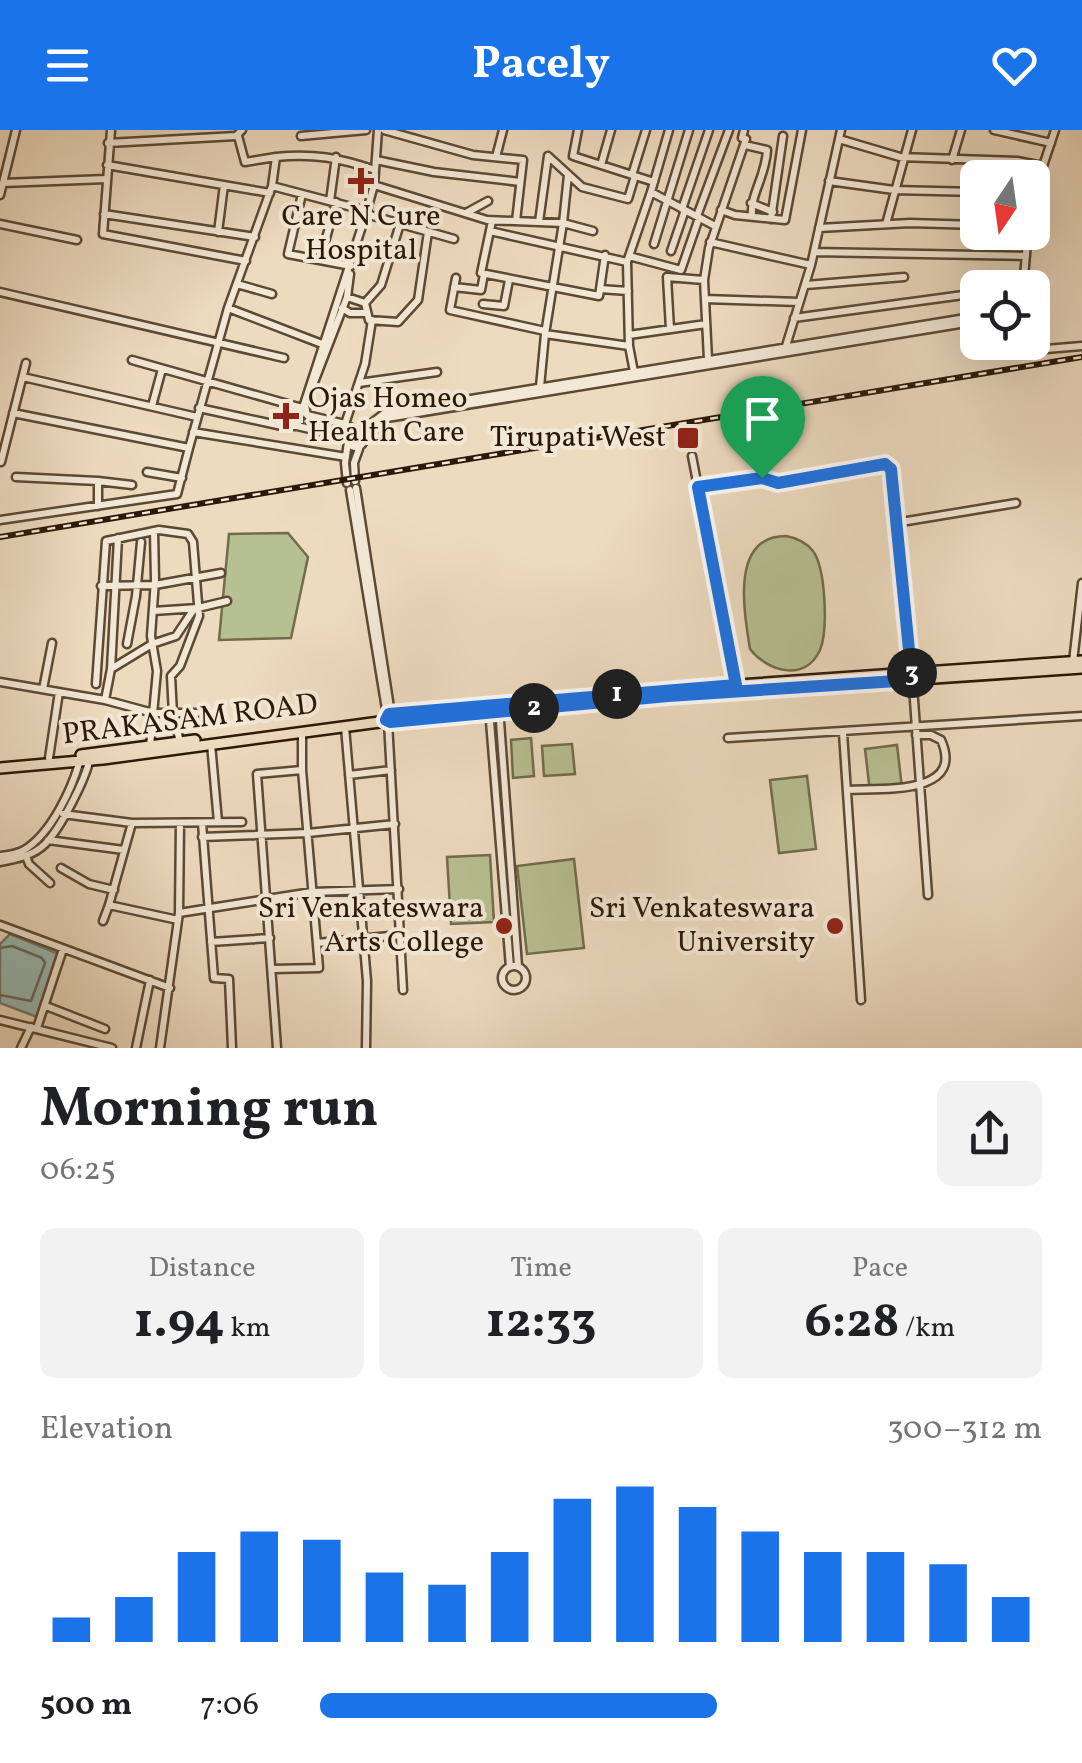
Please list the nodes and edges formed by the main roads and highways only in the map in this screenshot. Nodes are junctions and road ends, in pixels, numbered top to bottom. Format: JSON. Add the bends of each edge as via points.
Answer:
{"nodes":[{"id":1,"x":1078,"y":665,"type":"edge"},
{"id":2,"x":912,"y":677,"type":"junction"},
{"id":3,"x":668,"y":693,"type":"junction"},
{"id":4,"x":391,"y":716,"type":"junction"},
{"id":5,"x":85,"y":758,"type":"junction"},
{"id":6,"x":0,"y":766,"type":"edge"}],
"edges":[{"from":1,"to":2,"type":"main road"},
{"from":2,"to":3,"type":"main road"},
{"from":2,"to":3,"type":"main road"},
{"from":3,"to":4,"type":"main road"},
{"from":4,"to":5,"type":"main road","name":"PRAKASAM ROAD"},
{"from":4,"to":5,"type":"main road","name":"PRAKASAM ROAD"},
{"from":5,"to":6,"type":"main road","name":"PRAKASAM ROAD"},
{"from":5,"to":6,"type":"main road","name":"PRAKASAM ROAD"}]}
